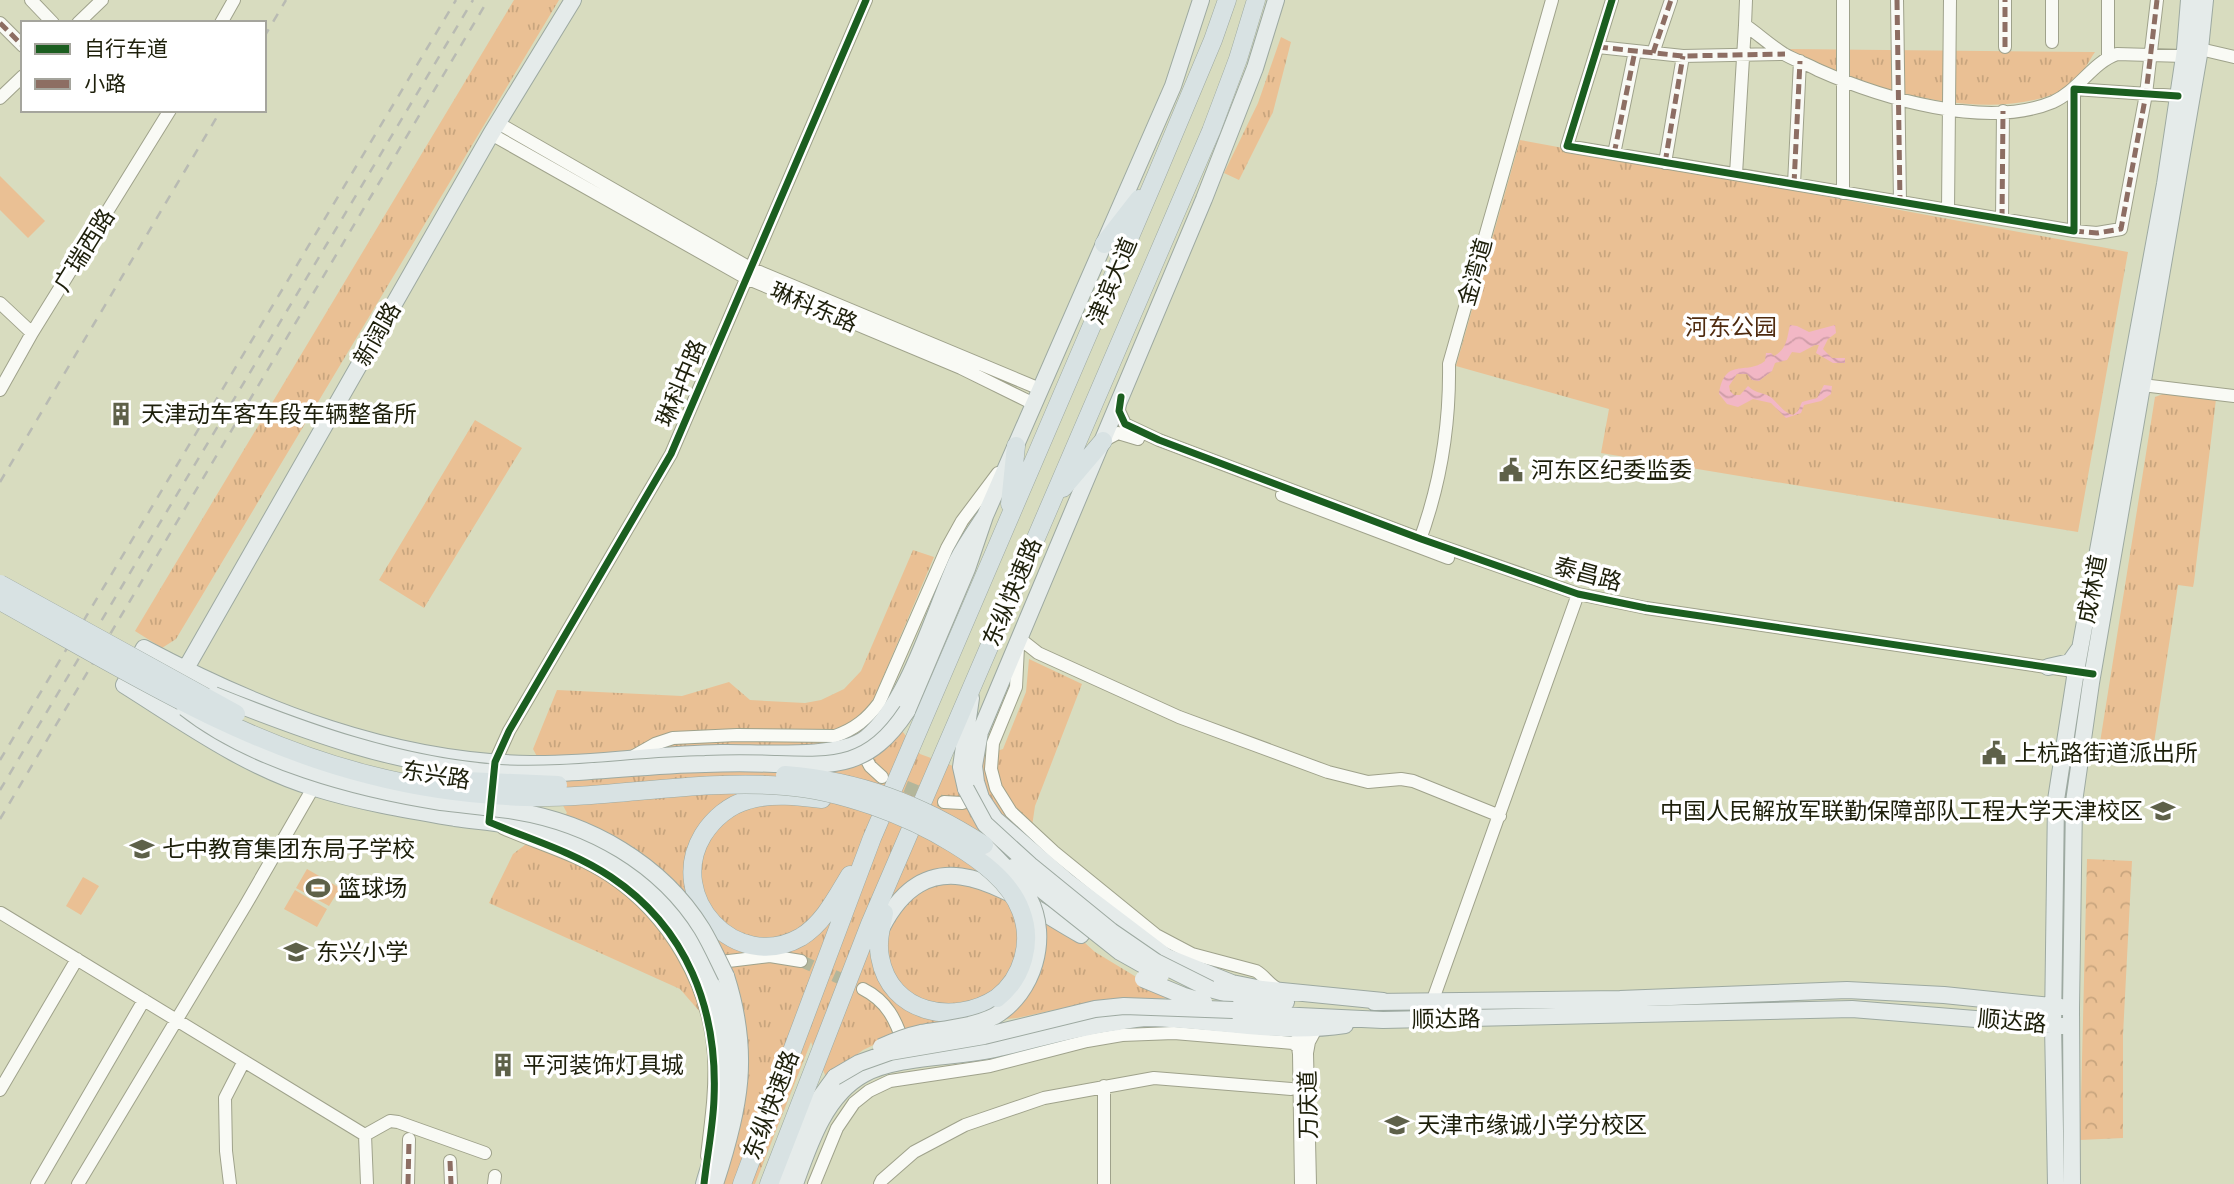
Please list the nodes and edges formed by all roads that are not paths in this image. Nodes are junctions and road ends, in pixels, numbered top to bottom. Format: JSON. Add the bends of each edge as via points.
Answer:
{"nodes":[{"id":1,"x":31,"y":0,"type":"edge"},
{"id":2,"x":102,"y":0,"type":"edge"},
{"id":3,"x":234,"y":0,"type":"edge"},
{"id":4,"x":573,"y":0,"type":"edge"},
{"id":5,"x":866,"y":0,"type":"edge"},
{"id":6,"x":872,"y":0,"type":"edge"},
{"id":7,"x":1201,"y":0,"type":"edge"},
{"id":8,"x":1221,"y":0,"type":"edge"},
{"id":9,"x":1227,"y":0,"type":"edge"},
{"id":10,"x":1256,"y":0,"type":"edge"},
{"id":11,"x":1276,"y":0,"type":"edge"},
{"id":12,"x":1552,"y":0,"type":"edge"},
{"id":13,"x":1612,"y":0,"type":"edge"},
{"id":14,"x":1671,"y":0,"type":"edge"},
{"id":15,"x":1746,"y":0,"type":"edge"},
{"id":16,"x":1843,"y":0,"type":"edge"},
{"id":17,"x":1897,"y":0,"type":"edge"},
{"id":18,"x":1950,"y":0,"type":"edge"},
{"id":19,"x":2005,"y":0,"type":"edge"},
{"id":20,"x":2052,"y":0,"type":"edge"},
{"id":21,"x":2108,"y":0,"type":"edge"},
{"id":22,"x":2157,"y":0,"type":"edge"},
{"id":23,"x":2189,"y":0,"type":"edge"},
{"id":24,"x":2205,"y":0,"type":"edge"},
{"id":25,"x":51,"y":21,"type":"edge"},
{"id":26,"x":80,"y":21,"type":"edge"},
{"id":27,"x":222,"y":21,"type":"edge"},
{"id":28,"x":0,"y":23,"type":"edge"},
{"id":29,"x":1745,"y":25,"type":"junction"},
{"id":30,"x":1213,"y":40,"type":"junction"},
{"id":31,"x":2052,"y":42,"type":"dead end"},
{"id":32,"x":21,"y":44,"type":"edge"},
{"id":33,"x":1598,"y":47,"type":"junction"},
{"id":34,"x":2005,"y":47,"type":"dead end"},
{"id":35,"x":2200,"y":49,"type":"junction"},
{"id":36,"x":1635,"y":51,"type":"junction"},
{"id":37,"x":1653,"y":53,"type":"junction"},
{"id":38,"x":1785,"y":54,"type":"junction"},
{"id":39,"x":1742,"y":55,"type":"junction"},
{"id":40,"x":2151,"y":55,"type":"junction"},
{"id":41,"x":1683,"y":56,"type":"junction"},
{"id":42,"x":2184,"y":56,"type":"junction"},
{"id":43,"x":2108,"y":57,"type":"junction"},
{"id":44,"x":2234,"y":57,"type":"edge"},
{"id":45,"x":1800,"y":61,"type":"junction"},
{"id":46,"x":21,"y":78,"type":"edge"},
{"id":47,"x":1844,"y":81,"type":"junction"},
{"id":48,"x":2074,"y":89,"type":"junction"},
{"id":49,"x":2146,"y":94,"type":"junction"},
{"id":50,"x":2178,"y":96,"type":"junction"},
{"id":51,"x":0,"y":98,"type":"edge"},
{"id":52,"x":1899,"y":100,"type":"junction"},
{"id":53,"x":1949,"y":109,"type":"junction"},
{"id":54,"x":2003,"y":111,"type":"junction"},
{"id":55,"x":169,"y":112,"type":"edge"},
{"id":56,"x":494,"y":128,"type":"junction"},
{"id":57,"x":1614,"y":154,"type":"junction"},
{"id":58,"x":1665,"y":163,"type":"junction"},
{"id":59,"x":1735,"y":174,"type":"junction"},
{"id":60,"x":1156,"y":176,"type":"junction"},
{"id":61,"x":1794,"y":184,"type":"junction"},
{"id":62,"x":1843,"y":192,"type":"junction"},
{"id":63,"x":1900,"y":202,"type":"junction"},
{"id":64,"x":1948,"y":210,"type":"junction"},
{"id":65,"x":2002,"y":219,"type":"junction"},
{"id":66,"x":2074,"y":231,"type":"junction"},
{"id":67,"x":1104,"y":244,"type":"junction"},
{"id":68,"x":750,"y":274,"type":"junction"},
{"id":69,"x":0,"y":303,"type":"edge"},
{"id":70,"x":32,"y":333,"type":"junction"},
{"id":71,"x":2137,"y":385,"type":"junction"},
{"id":72,"x":0,"y":390,"type":"edge"},
{"id":73,"x":2234,"y":396,"type":"edge"},
{"id":74,"x":1037,"y":397,"type":"junction"},
{"id":75,"x":1121,"y":397,"type":"junction"},
{"id":76,"x":1103,"y":441,"type":"junction"},
{"id":77,"x":1016,"y":446,"type":"junction"},
{"id":78,"x":1049,"y":504,"type":"junction"},
{"id":79,"x":985,"y":516,"type":"junction"},
{"id":80,"x":1009,"y":522,"type":"junction"},
{"id":81,"x":1419,"y":543,"type":"junction"},
{"id":82,"x":0,"y":584,"type":"edge"},
{"id":83,"x":1577,"y":597,"type":"junction"},
{"id":84,"x":0,"y":601,"type":"edge"},
{"id":85,"x":1019,"y":638,"type":"junction"},
{"id":86,"x":2081,"y":646,"type":"junction"},
{"id":87,"x":140,"y":662,"type":"junction"},
{"id":88,"x":2048,"y":667,"type":"junction"},
{"id":89,"x":185,"y":670,"type":"junction"},
{"id":90,"x":2084,"y":677,"type":"junction"},
{"id":91,"x":974,"y":682,"type":"junction"},
{"id":92,"x":169,"y":695,"type":"junction"},
{"id":93,"x":858,"y":744,"type":"junction"},
{"id":94,"x":629,"y":759,"type":"junction"},
{"id":95,"x":500,"y":767,"type":"junction"},
{"id":96,"x":882,"y":777,"type":"tunnel mouth"},
{"id":97,"x":313,"y":788,"type":"junction"},
{"id":98,"x":981,"y":798,"type":"junction"},
{"id":99,"x":944,"y":802,"type":"tunnel mouth"},
{"id":100,"x":874,"y":808,"type":"junction"},
{"id":101,"x":1500,"y":816,"type":"junction"},
{"id":102,"x":493,"y":823,"type":"junction"},
{"id":103,"x":872,"y":838,"type":"junction"},
{"id":104,"x":983,"y":854,"type":"junction"},
{"id":105,"x":899,"y":855,"type":"junction"},
{"id":106,"x":1,"y":913,"type":"edge"},
{"id":107,"x":880,"y":933,"type":"junction"},
{"id":108,"x":1167,"y":957,"type":"junction"},
{"id":109,"x":77,"y":959,"type":"junction"},
{"id":110,"x":801,"y":961,"type":"tunnel mouth"},
{"id":111,"x":705,"y":964,"type":"junction"},
{"id":112,"x":863,"y":989,"type":"tunnel mouth"},
{"id":113,"x":1210,"y":989,"type":"junction"},
{"id":114,"x":1287,"y":993,"type":"junction"},
{"id":115,"x":144,"y":1000,"type":"junction"},
{"id":116,"x":1383,"y":1001,"type":"junction"},
{"id":117,"x":1431,"y":1002,"type":"junction"},
{"id":118,"x":2053,"y":1006,"type":"junction"},
{"id":119,"x":2071,"y":1008,"type":"junction"},
{"id":120,"x":1233,"y":1010,"type":"junction"},
{"id":121,"x":1322,"y":1017,"type":"junction"},
{"id":122,"x":1155,"y":1018,"type":"junction"},
{"id":123,"x":177,"y":1020,"type":"junction"},
{"id":124,"x":1426,"y":1020,"type":"junction"},
{"id":125,"x":2053,"y":1025,"type":"junction"},
{"id":126,"x":2071,"y":1026,"type":"junction"},
{"id":127,"x":1293,"y":1043,"type":"junction"},
{"id":128,"x":910,"y":1061,"type":"junction"},
{"id":129,"x":244,"y":1062,"type":"junction"},
{"id":130,"x":835,"y":1077,"type":"junction"},
{"id":131,"x":1104,"y":1086,"type":"junction"},
{"id":132,"x":1291,"y":1089,"type":"dead end"},
{"id":133,"x":0,"y":1090,"type":"edge"},
{"id":134,"x":365,"y":1135,"type":"junction"},
{"id":135,"x":410,"y":1139,"type":"dead end"},
{"id":136,"x":485,"y":1153,"type":"dead end"},
{"id":137,"x":450,"y":1161,"type":"dead end"},
{"id":138,"x":90,"y":1164,"type":"junction"},
{"id":139,"x":37,"y":1184,"type":"edge"},
{"id":140,"x":78,"y":1184,"type":"edge"},
{"id":141,"x":90,"y":1184,"type":"edge"},
{"id":142,"x":230,"y":1184,"type":"edge"},
{"id":143,"x":367,"y":1184,"type":"edge"},
{"id":144,"x":408,"y":1184,"type":"edge"},
{"id":145,"x":451,"y":1184,"type":"edge"},
{"id":146,"x":704,"y":1184,"type":"edge"},
{"id":147,"x":716,"y":1184,"type":"edge"},
{"id":148,"x":742,"y":1184,"type":"edge"},
{"id":149,"x":769,"y":1184,"type":"edge"},
{"id":150,"x":780,"y":1184,"type":"edge"},
{"id":151,"x":795,"y":1184,"type":"edge"},
{"id":152,"x":814,"y":1184,"type":"edge"},
{"id":153,"x":880,"y":1184,"type":"edge"},
{"id":154,"x":1104,"y":1184,"type":"edge"},
{"id":155,"x":1301,"y":1184,"type":"edge"},
{"id":156,"x":1310,"y":1184,"type":"edge"},
{"id":157,"x":2056,"y":1184,"type":"edge"},
{"id":158,"x":2072,"y":1184,"type":"edge"}],
"edges":[{"from":1,"to":25,"type":"street"},
{"from":2,"to":26,"type":"street"},
{"from":3,"to":27,"type":"street"},
{"from":4,"to":56,"type":"main road","name":"新阔路"},
{"from":5,"to":68,"type":"street","name":"琳科中路"},
{"from":6,"to":68,"type":"street","name":"琳科中路"},
{"from":7,"to":67,"type":"main road","name":"津滨大道","via":[[1173,86]]},
{"from":8,"to":30,"type":"highway"},
{"from":9,"to":30,"type":"highway"},
{"from":10,"to":78,"type":"highway","name":"东纵快速路","via":[[1211,131]]},
{"from":11,"to":75,"type":"main road","via":[[1209,187]]},
{"from":12,"to":81,"type":"street","name":"金湾道","via":[[1449,365],[1445,445]]},
{"from":13,"to":33,"type":"street"},
{"from":14,"to":37,"type":"street"},
{"from":15,"to":29,"type":"street"},
{"from":16,"to":47,"type":"street"},
{"from":17,"to":52,"type":"street"},
{"from":18,"to":53,"type":"street"},
{"from":19,"to":34,"type":"street"},
{"from":20,"to":31,"type":"street"},
{"from":21,"to":43,"type":"street"},
{"from":22,"to":40,"type":"street"},
{"from":23,"to":42,"type":"main road","name":"成林道"},
{"from":24,"to":35,"type":"main road","name":"成林道"},
{"from":28,"to":32,"type":"street"},
{"from":29,"to":38,"type":"street"},
{"from":29,"to":39,"type":"street"},
{"from":30,"to":60,"type":"highway","name":"津滨大道"},
{"from":33,"to":36,"type":"street"},
{"from":33,"to":57,"type":"street","via":[[1567,146]]},
{"from":35,"to":44,"type":"street"},
{"from":35,"to":71,"type":"main road","name":"成林道"},
{"from":36,"to":37,"type":"street"},
{"from":36,"to":57,"type":"street"},
{"from":37,"to":41,"type":"street"},
{"from":38,"to":39,"type":"street"},
{"from":38,"to":45,"type":"street"},
{"from":39,"to":41,"type":"street"},
{"from":39,"to":59,"type":"street"},
{"from":40,"to":42,"type":"street"},
{"from":40,"to":43,"type":"street"},
{"from":40,"to":49,"type":"street"},
{"from":41,"to":58,"type":"street"},
{"from":42,"to":50,"type":"main road","name":"成林道"},
{"from":43,"to":48,"type":"street"},
{"from":45,"to":47,"type":"street"},
{"from":45,"to":61,"type":"street"},
{"from":46,"to":51,"type":"street"},
{"from":47,"to":52,"type":"street"},
{"from":47,"to":62,"type":"street"},
{"from":48,"to":49,"type":"street"},
{"from":48,"to":54,"type":"street","via":[[2053,102]]},
{"from":48,"to":66,"type":"street"},
{"from":49,"to":50,"type":"street"},
{"from":49,"to":66,"type":"street","via":[[2121,229]]},
{"from":50,"to":71,"type":"main road","name":"成林道"},
{"from":52,"to":53,"type":"street"},
{"from":52,"to":63,"type":"street"},
{"from":53,"to":54,"type":"street"},
{"from":53,"to":64,"type":"street"},
{"from":54,"to":65,"type":"street"},
{"from":55,"to":70,"type":"street","name":"广瑞西路"},
{"from":56,"to":68,"type":"street","name":"琳科东路"},
{"from":56,"to":89,"type":"main road","name":"新阔路"},
{"from":57,"to":58,"type":"street"},
{"from":58,"to":59,"type":"street"},
{"from":59,"to":61,"type":"street"},
{"from":60,"to":67,"type":"highway"},
{"from":60,"to":80,"type":"highway","name":"津滨大道"},
{"from":61,"to":62,"type":"street"},
{"from":62,"to":63,"type":"street"},
{"from":63,"to":64,"type":"street"},
{"from":64,"to":65,"type":"street"},
{"from":65,"to":66,"type":"street"},
{"from":67,"to":74,"type":"main road","name":"津滨大道"},
{"from":68,"to":74,"type":"street","name":"琳科东路"},
{"from":68,"to":95,"type":"street","name":"琳科中路","via":[[668,471],[515,728]]},
{"from":69,"to":70,"type":"street"},
{"from":70,"to":72,"type":"street","name":"广瑞西路"},
{"from":71,"to":73,"type":"street"},
{"from":71,"to":86,"type":"main road","name":"成林道"},
{"from":71,"to":90,"type":"main road","name":"成林道"},
{"from":74,"to":77,"type":"main road","name":"津滨大道"},
{"from":75,"to":76,"type":"main road"},
{"from":75,"to":81,"type":"street","name":"泰昌路","via":[[1121,418],[1130,427]]},
{"from":76,"to":78,"type":"highway"},
{"from":76,"to":81,"type":"street","name":"泰昌路","via":[[1124,434]]},
{"from":76,"to":85,"type":"main road"},
{"from":77,"to":79,"type":"main road","name":"津滨大道"},
{"from":77,"to":80,"type":"highway"},
{"from":77,"to":94,"type":"street","via":[[947,548],[879,703],[865,720],[835,736],[673,738]]},
{"from":78,"to":91,"type":"highway","name":"东纵快速路"},
{"from":79,"to":87,"type":"main road","bridge":true,"via":[[907,711],[873,750],[832,764],[498,773],[390,756],[331,740]]},
{"from":79,"to":93,"type":"main road","via":[[958,560],[898,698],[884,720]]},
{"from":80,"to":103,"type":"highway","name":"东纵快速路"},
{"from":81,"to":83,"type":"street","name":"泰昌路"},
{"from":82,"to":87,"type":"highway","name":"东兴路","bridge":true},
{"from":83,"to":88,"type":"street","name":"泰昌路"},
{"from":83,"to":90,"type":"street","name":"泰昌路","via":[[1651,616]]},
{"from":83,"to":101,"type":"street"},
{"from":84,"to":92,"type":"highway","name":"东兴路","bridge":true},
{"from":85,"to":98,"type":"main road","via":[[980,732],[974,766]]},
{"from":85,"to":101,"type":"street","via":[[1038,653],[1179,717],[1328,772],[1368,782],[1413,781]]},
{"from":85,"to":114,"type":"street","via":[[1016,687],[993,743],[991,769],[996,789],[1011,812],[1156,935],[1192,954],[1256,971],[1270,986]]},
{"from":86,"to":88,"type":"main road","via":[[2070,662]]},
{"from":86,"to":90,"type":"main road","name":"成林道"},
{"from":87,"to":104,"type":"highway","name":"东兴路","bridge":true,"via":[[251,722],[309,745],[388,767],[446,778],[531,785],[733,773],[813,777],[913,805],[955,826]]},
{"from":88,"to":90,"type":"street","name":"泰昌路"},
{"from":89,"to":95,"type":"main road","via":[[343,734]]},
{"from":89,"to":97,"type":"main road","via":[[144,648],[124,685],[222,746]]},
{"from":90,"to":118,"type":"main road","name":"成林道","via":[[2054,823]]},
{"from":90,"to":119,"type":"main road","name":"成林道","via":[[2073,815]]},
{"from":91,"to":105,"type":"highway","name":"东纵快速路"},
{"from":91,"to":113,"type":"main road","bridge":true,"via":[[961,767],[966,789],[985,824],[1111,931],[1156,962]]},
{"from":92,"to":100,"type":"highway","name":"东兴路","bridge":true,"via":[[294,752],[422,786],[555,797],[771,785],[807,789]]},
{"from":92,"to":147,"type":"main road","bridge":true,"via":[[234,740],[340,781],[566,823],[634,857],[674,893],[701,928],[726,976],[737,1017],[741,1068],[732,1130]]},
{"from":93,"to":94,"type":"main road","via":[[822,752]]},
{"from":93,"to":96,"type":"street"},
{"from":94,"to":95,"type":"main road"},
{"from":95,"to":102,"type":"main road"},
{"from":97,"to":102,"type":"main road"},
{"from":97,"to":123,"type":"street"},
{"from":98,"to":99,"type":"street"},
{"from":98,"to":108,"type":"main road","via":[[995,819],[1067,881]]},
{"from":100,"to":103,"type":"highway","bridge":true,"via":[[779,796],[746,800],[706,830],[694,853],[691,880],[699,904],[713,924],[734,939],[756,946],[780,944],[812,929]]},
{"from":100,"to":104,"type":"highway","name":"东兴路","bridge":true},
{"from":101,"to":117,"type":"street"},
{"from":102,"to":111,"type":"main road","via":[[577,844],[635,877],[680,924]]},
{"from":102,"to":146,"type":"street","via":[[573,855],[610,876],[668,930],[707,1011],[714,1054],[714,1100]]},
{"from":103,"to":148,"type":"highway","name":"东纵快速路"},
{"from":104,"to":107,"type":"highway","bridge":true,"via":[[1019,905],[1026,933],[1017,977],[997,998],[975,1010],[948,1013],[912,1002],[891,985],[883,970]]},
{"from":104,"to":113,"type":"main road","name":"顺达路","bridge":true,"via":[[1142,966],[1185,985]]},
{"from":104,"to":130,"type":"main road","bridge":true,"via":[[1016,879],[1035,914],[1039,943],[1028,981],[994,1016],[895,1041]]},
{"from":105,"to":107,"type":"highway"},
{"from":105,"to":149,"type":"highway","name":"东纵快速路"},
{"from":106,"to":109,"type":"street"},
{"from":107,"to":120,"type":"main road","name":"顺达路","bridge":true,"via":[[909,891],[930,880],[974,877],[1082,935],[1143,978]]},
{"from":108,"to":114,"type":"main road","via":[[1232,983]]},
{"from":108,"to":122,"type":"street"},
{"from":109,"to":115,"type":"street"},
{"from":109,"to":133,"type":"street"},
{"from":110,"to":111,"type":"street","via":[[770,956]]},
{"from":111,"to":146,"type":"main road","via":[[720,1011],[726,1077],[722,1118]]},
{"from":112,"to":128,"type":"street","via":[[886,1005]]},
{"from":113,"to":121,"type":"main road","name":"顺达路"},
{"from":114,"to":116,"type":"main road"},
{"from":115,"to":123,"type":"street"},
{"from":115,"to":139,"type":"street"},
{"from":116,"to":117,"type":"main road","name":"顺达路"},
{"from":116,"to":121,"type":"main road","name":"顺达路"},
{"from":117,"to":118,"type":"main road","name":"顺达路","via":[[1847,990]]},
{"from":117,"to":124,"type":"street"},
{"from":118,"to":119,"type":"main road","name":"顺达路"},
{"from":118,"to":125,"type":"main road","name":"成林道"},
{"from":119,"to":126,"type":"main road","name":"成林道"},
{"from":120,"to":121,"type":"main road","name":"顺达路"},
{"from":120,"to":130,"type":"main road","bridge":true,"via":[[1095,1009],[984,1036],[890,1052]]},
{"from":121,"to":122,"type":"main road","via":[[1258,1027]]},
{"from":121,"to":124,"type":"main road","name":"顺达路"},
{"from":121,"to":127,"type":"street"},
{"from":121,"to":156,"type":"street","name":"万庆道","via":[[1307,1053]]},
{"from":122,"to":128,"type":"main road"},
{"from":123,"to":129,"type":"street"},
{"from":123,"to":138,"type":"street"},
{"from":124,"to":125,"type":"main road","name":"顺达路","via":[[1852,1009]]},
{"from":125,"to":126,"type":"main road","name":"顺达路"},
{"from":125,"to":157,"type":"main road","name":"成林道"},
{"from":126,"to":158,"type":"main road","name":"成林道"},
{"from":127,"to":152,"type":"street","via":[[1174,1033],[1122,1035],[990,1066],[890,1081],[854,1103],[837,1128]]},
{"from":127,"to":155,"type":"street","name":"万庆道","via":[[1299,1054]]},
{"from":128,"to":151,"type":"main road","via":[[864,1073],[843,1091],[826,1113]]},
{"from":129,"to":134,"type":"street"},
{"from":129,"to":142,"type":"street","via":[[226,1097]]},
{"from":130,"to":150,"type":"main road","via":[[808,1114]]},
{"from":131,"to":132,"type":"street","via":[[1154,1078]]},
{"from":131,"to":153,"type":"street","via":[[1044,1098],[965,1125],[914,1152]]},
{"from":131,"to":154,"type":"street"},
{"from":134,"to":136,"type":"street","via":[[397,1122]]},
{"from":134,"to":143,"type":"street"},
{"from":135,"to":144,"type":"street"},
{"from":137,"to":145,"type":"street"},
{"from":138,"to":140,"type":"street"},
{"from":138,"to":141,"type":"street"}]}
